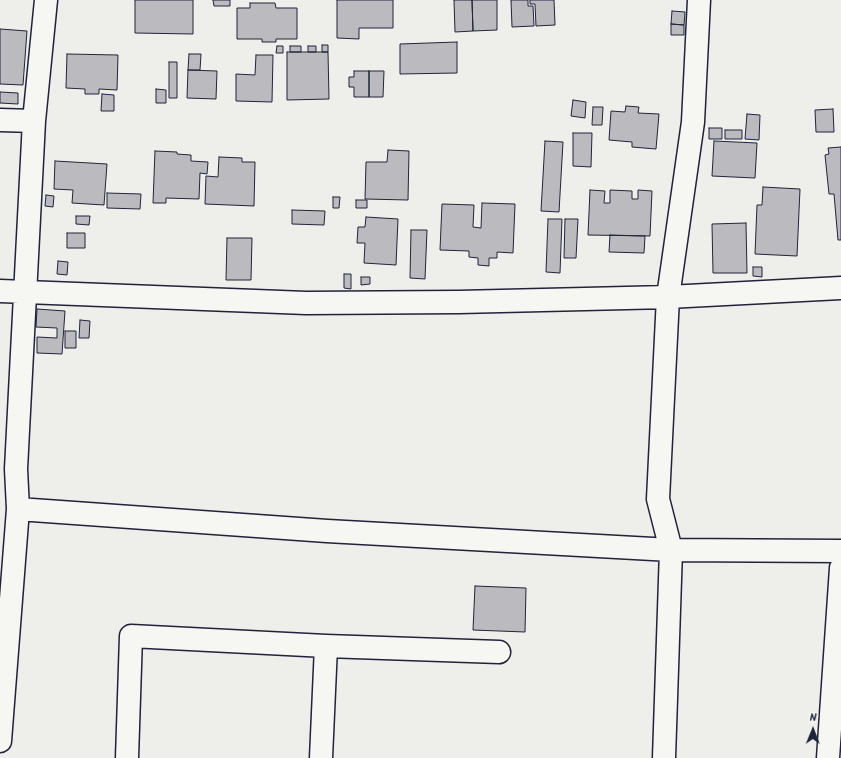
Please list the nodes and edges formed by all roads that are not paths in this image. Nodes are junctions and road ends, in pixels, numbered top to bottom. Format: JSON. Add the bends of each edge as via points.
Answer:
{"nodes":[{"id":1,"x":46,"y":0,"type":"edge"},
{"id":2,"x":699,"y":0,"type":"edge"},
{"id":3,"x":0,"y":120,"type":"edge"},
{"id":4,"x":34,"y":121,"type":"junction"},
{"id":5,"x":841,"y":288,"type":"edge"},
{"id":6,"x":0,"y":291,"type":"edge"},
{"id":7,"x":25,"y":292,"type":"junction"},
{"id":8,"x":668,"y":297,"type":"junction"},
{"id":9,"x":8,"y":469,"type":"edge"},
{"id":10,"x":18,"y":509,"type":"junction"},
{"id":11,"x":671,"y":550,"type":"junction"},
{"id":12,"x":841,"y":551,"type":"edge"},
{"id":13,"x":841,"y":568,"type":"edge"},
{"id":14,"x":326,"y":646,"type":"junction"},
{"id":15,"x":499,"y":652,"type":"dead end"},
{"id":16,"x":0,"y":741,"type":"edge"},
{"id":17,"x":127,"y":758,"type":"edge"},
{"id":18,"x":321,"y":758,"type":"edge"},
{"id":19,"x":664,"y":758,"type":"edge"},
{"id":20,"x":828,"y":758,"type":"edge"}],
"edges":[{"from":1,"to":4,"type":"street"},
{"from":2,"to":8,"type":"street","via":[[693,122]]},
{"from":3,"to":4,"type":"street"},
{"from":4,"to":7,"type":"street"},
{"from":5,"to":8,"type":"street"},
{"from":6,"to":7,"type":"street"},
{"from":7,"to":8,"type":"street","via":[[306,303]]},
{"from":7,"to":9,"type":"street"},
{"from":8,"to":11,"type":"street","via":[[658,499]]},
{"from":9,"to":10,"type":"street"},
{"from":10,"to":11,"type":"street","via":[[334,532]]},
{"from":10,"to":16,"type":"street"},
{"from":11,"to":12,"type":"street"},
{"from":11,"to":19,"type":"street"},
{"from":13,"to":20,"type":"street"},
{"from":14,"to":15,"type":"street"},
{"from":14,"to":17,"type":"street","via":[[131,636]]},
{"from":14,"to":18,"type":"street"}]}
